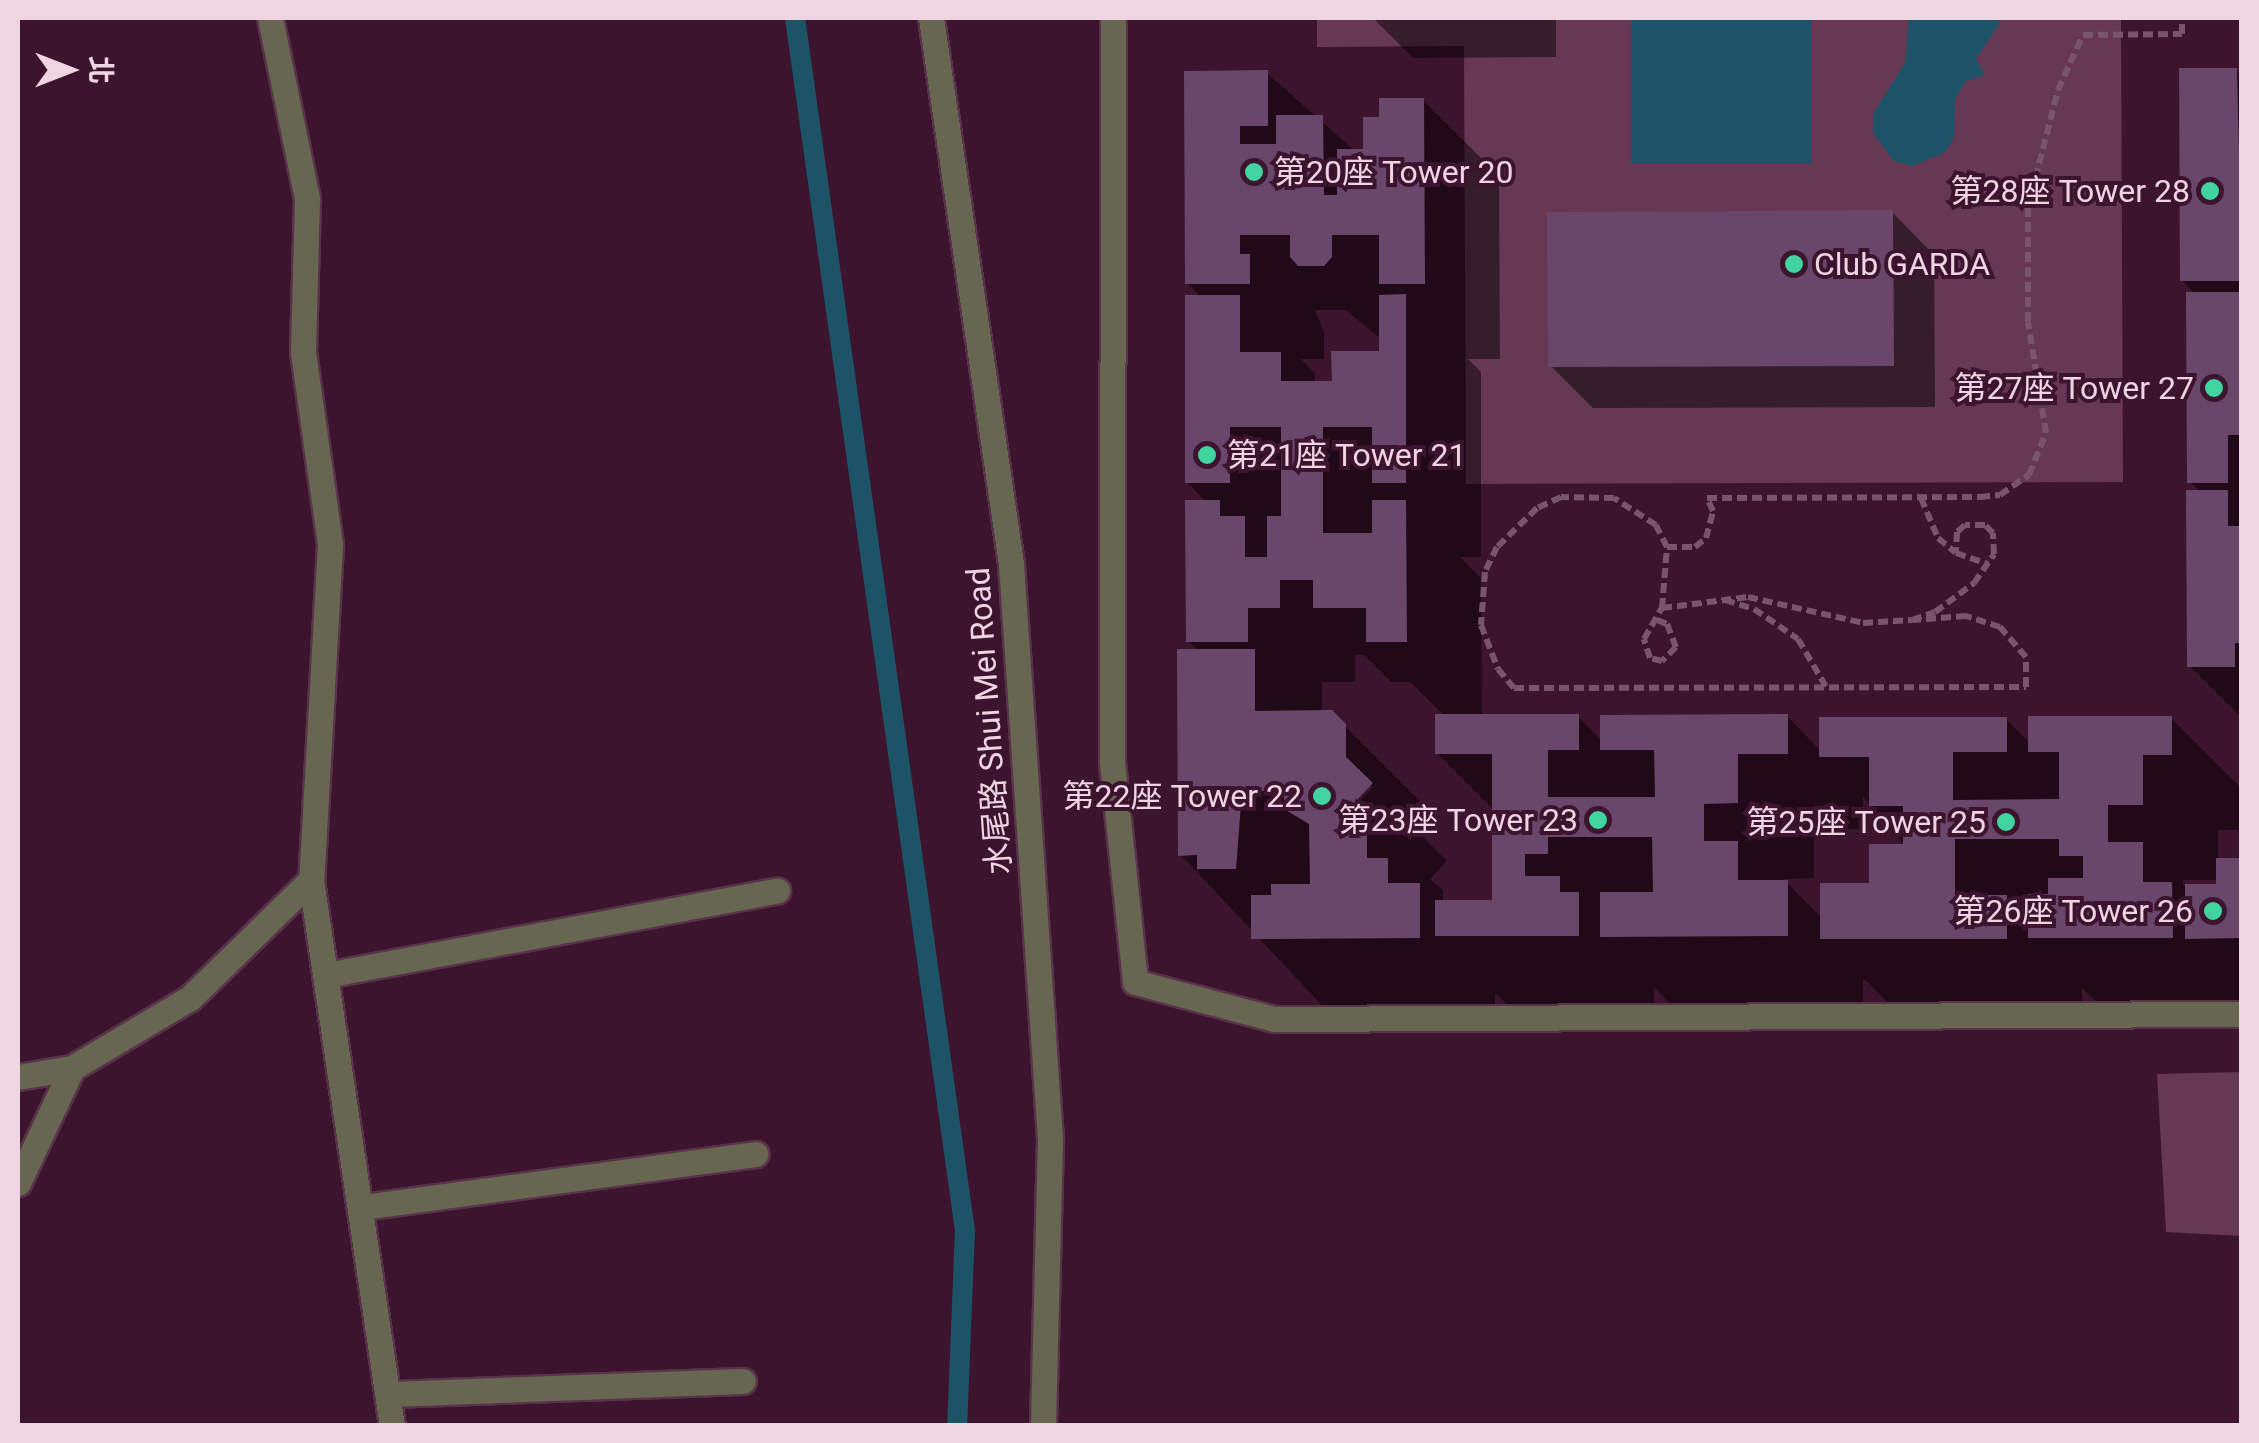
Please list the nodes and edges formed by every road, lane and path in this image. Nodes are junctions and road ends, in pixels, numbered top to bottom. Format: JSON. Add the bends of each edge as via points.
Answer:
{"nodes":[{"id":1,"x":270,"y":18,"type":"edge"},
{"id":2,"x":931,"y":18,"type":"edge"},
{"id":3,"x":1112,"y":18,"type":"edge"},
{"id":4,"x":2182,"y":18,"type":"edge"},
{"id":5,"x":1921,"y":498,"type":"junction"},
{"id":6,"x":1667,"y":547,"type":"junction"},
{"id":7,"x":1956,"y":553,"type":"junction"},
{"id":8,"x":1988,"y":564,"type":"junction"},
{"id":9,"x":1704,"y":599,"type":"junction"},
{"id":10,"x":1662,"y":608,"type":"junction"},
{"id":11,"x":1658,"y":620,"type":"junction"},
{"id":12,"x":1912,"y":620,"type":"junction"},
{"id":13,"x":1826,"y":687,"type":"junction"},
{"id":14,"x":312,"y":880,"type":"junction"},
{"id":15,"x":777,"y":891,"type":"dead end"},
{"id":16,"x":326,"y":975,"type":"junction"},
{"id":17,"x":2242,"y":1014,"type":"edge"},
{"id":18,"x":72,"y":1068,"type":"junction"},
{"id":19,"x":18,"y":1077,"type":"edge"},
{"id":20,"x":755,"y":1154,"type":"dead end"},
{"id":21,"x":18,"y":1183,"type":"edge"},
{"id":22,"x":363,"y":1207,"type":"junction"},
{"id":23,"x":743,"y":1381,"type":"dead end"},
{"id":24,"x":390,"y":1394,"type":"junction"},
{"id":25,"x":392,"y":1426,"type":"edge"},
{"id":26,"x":1044,"y":1426,"type":"edge"}],
"edges":[{"from":1,"to":14,"type":"street","via":[[307,199],[303,352],[330,545]]},
{"from":2,"to":26,"type":"street","name":"水尾路 Shui Mei Road","via":[[1011,564],[1050,1139]]},
{"from":3,"to":17,"type":"street","via":[[1112,762],[1135,982],[1274,1019]]},
{"from":4,"to":5,"type":"path","via":[[2182,34],[2083,35],[2058,90],[2028,207],[2025,265],[2046,433],[2041,455],[2030,475],[2000,495]]},
{"from":5,"to":6,"type":"path","via":[[1707,498],[1713,511],[1706,538],[1695,547]]},
{"from":5,"to":7,"type":"path","via":[[1938,538]]},
{"from":6,"to":10,"type":"path"},
{"from":6,"to":13,"type":"path","via":[[1656,524],[1614,498],[1561,497],[1536,508],[1497,547],[1485,572],[1481,625],[1498,669],[1514,688]]},
{"from":7,"to":8,"type":"path"},
{"from":7,"to":8,"type":"path","via":[[1957,532],[1975,522],[1996,543]]},
{"from":8,"to":12,"type":"path","via":[[1956,600]]},
{"from":9,"to":10,"type":"path"},
{"from":9,"to":12,"type":"path","via":[[1784,601],[1864,623]]},
{"from":9,"to":13,"type":"path","via":[[1730,601],[1777,621],[1798,639]]},
{"from":10,"to":11,"type":"path"},
{"from":11,"to":11,"type":"path","via":[[1644,650],[1662,661],[1676,646],[1667,624]]},
{"from":12,"to":13,"type":"path","via":[[1966,616],[2000,627],[2026,657],[2026,687]]},
{"from":14,"to":16,"type":"street"},
{"from":14,"to":18,"type":"street","via":[[190,998]]},
{"from":15,"to":16,"type":"street"},
{"from":16,"to":22,"type":"street"},
{"from":18,"to":19,"type":"street"},
{"from":18,"to":21,"type":"street"},
{"from":20,"to":22,"type":"street"},
{"from":22,"to":24,"type":"street"},
{"from":23,"to":24,"type":"street"},
{"from":24,"to":25,"type":"street"}]}
